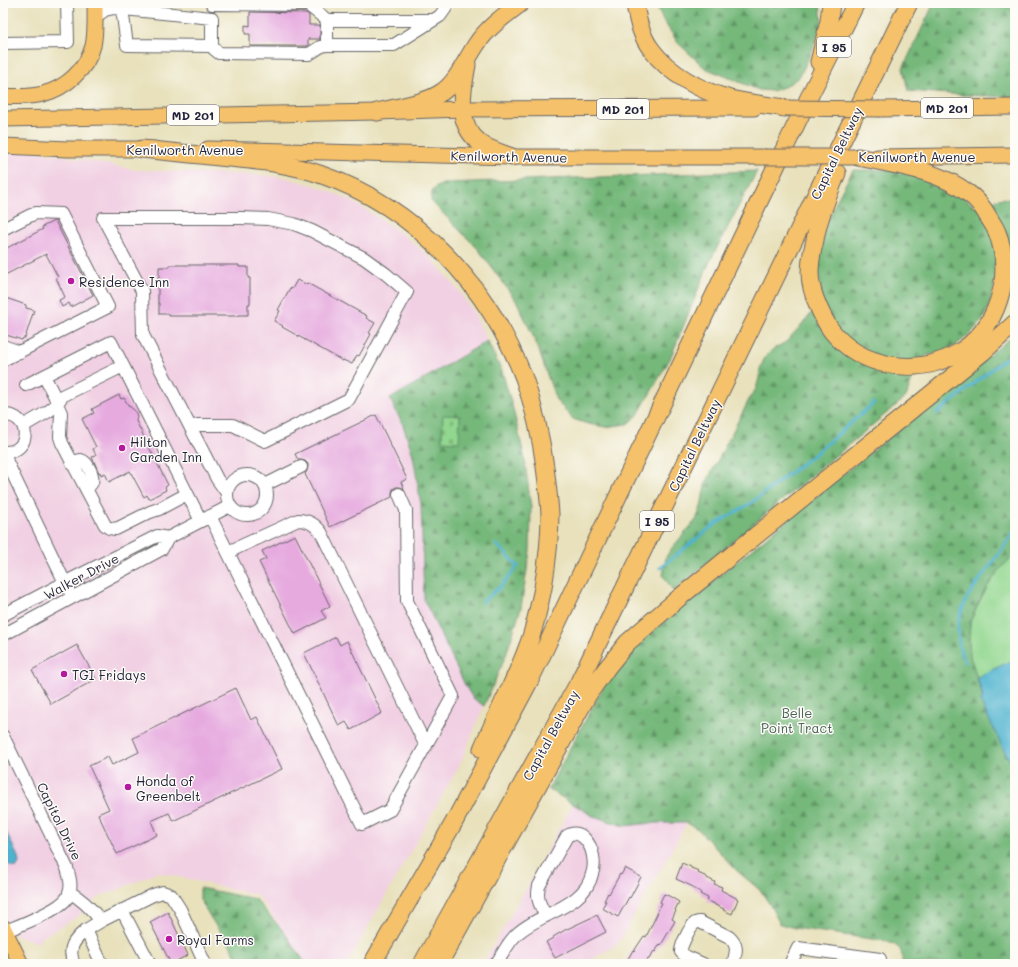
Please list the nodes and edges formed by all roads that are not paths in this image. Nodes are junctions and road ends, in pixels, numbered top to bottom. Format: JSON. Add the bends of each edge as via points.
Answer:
{"nodes":[{"id":1,"x":67,"y":3,"type":"edge"},
{"id":2,"x":212,"y":3,"type":"edge"},
{"id":3,"x":446,"y":3,"type":"edge"},
{"id":4,"x":521,"y":3,"type":"edge"},
{"id":5,"x":635,"y":3,"type":"edge"},
{"id":6,"x":831,"y":3,"type":"edge"},
{"id":7,"x":856,"y":3,"type":"edge"},
{"id":8,"x":909,"y":3,"type":"edge"},
{"id":9,"x":122,"y":9,"type":"junction"},
{"id":10,"x":95,"y":10,"type":"edge"},
{"id":11,"x":212,"y":18,"type":"junction"},
{"id":12,"x":327,"y":20,"type":"junction"},
{"id":13,"x":433,"y":20,"type":"junction"},
{"id":14,"x":3,"y":43,"type":"edge"},
{"id":15,"x":327,"y":45,"type":"junction"},
{"id":16,"x":212,"y":46,"type":"junction"},
{"id":17,"x":470,"y":55,"type":"junction"},
{"id":18,"x":877,"y":69,"type":"junction"},
{"id":19,"x":812,"y":91,"type":"junction"},
{"id":20,"x":3,"y":96,"type":"edge"},
{"id":21,"x":1015,"y":107,"type":"edge"},
{"id":22,"x":785,"y":108,"type":"junction"},
{"id":23,"x":462,"y":109,"type":"junction"},
{"id":24,"x":3,"y":112,"type":"edge"},
{"id":25,"x":378,"y":112,"type":"junction"},
{"id":26,"x":54,"y":118,"type":"junction"},
{"id":27,"x":3,"y":119,"type":"edge"},
{"id":28,"x":7,"y":147,"type":"edge"},
{"id":29,"x":142,"y":149,"type":"junction"},
{"id":30,"x":1015,"y":155,"type":"edge"},
{"id":31,"x":512,"y":157,"type":"junction"},
{"id":32,"x":858,"y":157,"type":"junction"},
{"id":33,"x":3,"y":229,"type":"edge"},
{"id":34,"x":1015,"y":323,"type":"edge"},
{"id":35,"x":3,"y":346,"type":"edge"},
{"id":36,"x":20,"y":352,"type":"junction"},
{"id":37,"x":3,"y":360,"type":"edge"},
{"id":38,"x":123,"y":366,"type":"junction"},
{"id":39,"x":44,"y":376,"type":"junction"},
{"id":40,"x":26,"y":385,"type":"dead end"},
{"id":41,"x":57,"y":404,"type":"junction"},
{"id":42,"x":4,"y":412,"type":"edge"},
{"id":43,"x":23,"y":426,"type":"junction"},
{"id":44,"x":191,"y":428,"type":"junction"},
{"id":45,"x":4,"y":452,"type":"edge"},
{"id":46,"x":300,"y":466,"type":"dead end"},
{"id":47,"x":265,"y":485,"type":"junction"},
{"id":48,"x":227,"y":493,"type":"junction"},
{"id":49,"x":187,"y":494,"type":"junction"},
{"id":50,"x":399,"y":494,"type":"dead end"},
{"id":51,"x":230,"y":506,"type":"junction"},
{"id":52,"x":206,"y":519,"type":"junction"},
{"id":53,"x":168,"y":538,"type":"junction"},
{"id":54,"x":228,"y":552,"type":"junction"},
{"id":55,"x":64,"y":583,"type":"junction"},
{"id":56,"x":72,"y":597,"type":"junction"},
{"id":57,"x":3,"y":615,"type":"edge"},
{"id":58,"x":3,"y":635,"type":"edge"},
{"id":59,"x":3,"y":736,"type":"edge"},
{"id":60,"x":426,"y":746,"type":"junction"},
{"id":61,"x":69,"y":892,"type":"junction"},
{"id":62,"x":122,"y":910,"type":"junction"},
{"id":63,"x":400,"y":916,"type":"junction"},
{"id":64,"x":546,"y":916,"type":"junction"},
{"id":65,"x":101,"y":921,"type":"junction"},
{"id":66,"x":4,"y":930,"type":"edge"},
{"id":67,"x":86,"y":930,"type":"junction"},
{"id":68,"x":21,"y":964,"type":"edge"},
{"id":69,"x":74,"y":964,"type":"edge"},
{"id":70,"x":102,"y":964,"type":"edge"},
{"id":71,"x":150,"y":964,"type":"edge"},
{"id":72,"x":205,"y":964,"type":"edge"},
{"id":73,"x":372,"y":964,"type":"edge"},
{"id":74,"x":422,"y":964,"type":"edge"},
{"id":75,"x":439,"y":964,"type":"edge"},
{"id":76,"x":496,"y":964,"type":"edge"},
{"id":77,"x":703,"y":964,"type":"edge"},
{"id":78,"x":733,"y":964,"type":"edge"},
{"id":79,"x":790,"y":964,"type":"edge"},
{"id":80,"x":879,"y":964,"type":"edge"}],
"edges":[{"from":1,"to":14,"type":"street","via":[[68,42]]},
{"from":2,"to":11,"type":"street"},
{"from":2,"to":12,"type":"street","via":[[308,5]]},
{"from":3,"to":13,"type":"street","via":[[440,16]]},
{"from":4,"to":17,"type":"highway","via":[[485,33]]},
{"from":5,"to":22,"type":"highway","via":[[641,30],[650,48],[663,63],[682,77],[704,90],[731,99]]},
{"from":6,"to":19,"type":"highway"},
{"from":7,"to":19,"type":"highway","number":"I 95"},
{"from":8,"to":18,"type":"highway","name":"Capital Beltway","number":"I 95"},
{"from":9,"to":10,"type":"street"},
{"from":9,"to":11,"type":"street"},
{"from":9,"to":16,"type":"street","via":[[127,45]]},
{"from":10,"to":20,"type":"main road","via":[[94,39],[90,54],[72,79],[43,94]]},
{"from":11,"to":16,"type":"street"},
{"from":12,"to":13,"type":"street"},
{"from":12,"to":15,"type":"street"},
{"from":13,"to":15,"type":"street","via":[[394,45]]},
{"from":15,"to":16,"type":"street","via":[[309,54],[219,53]]},
{"from":17,"to":23,"type":"highway","via":[[464,80]]},
{"from":17,"to":25,"type":"highway","via":[[443,92],[424,101]]},
{"from":18,"to":32,"type":"highway","via":[[820,219],[811,254],[813,294],[831,330],[847,346],[863,356],[882,363],[921,366],[955,354],[983,331],[993,316],[1001,294],[1003,251],[996,230],[982,207],[969,193],[950,181],[927,172]]},
{"from":18,"to":74,"type":"highway","name":"Capital Beltway","number":"I 95","via":[[579,682]]},
{"from":19,"to":63,"type":"highway","number":"I 95","via":[[530,680],[453,824]]},
{"from":21,"to":22,"type":"main road","number":"MD 201","bridge":true},
{"from":22,"to":23,"type":"main road","number":"MD 201"},
{"from":23,"to":25,"type":"main road","number":"MD 201"},
{"from":23,"to":31,"type":"highway","via":[[465,123],[481,144]]},
{"from":24,"to":26,"type":"main road"},
{"from":25,"to":26,"type":"main road","number":"MD 201"},
{"from":26,"to":27,"type":"main road","number":"MD 201"},
{"from":28,"to":29,"type":"main road","name":"Kenilworth Avenue"},
{"from":29,"to":31,"type":"main road","name":"Kenilworth Avenue"},
{"from":29,"to":63,"type":"highway","via":[[288,166],[322,175],[373,198],[421,232],[461,272],[496,322],[524,378],[542,444],[548,485],[550,515],[543,588],[523,660],[448,822]]},
{"from":30,"to":32,"type":"main road","name":"Kenilworth Avenue"},
{"from":31,"to":32,"type":"main road","name":"Kenilworth Avenue","bridge":true},
{"from":33,"to":36,"type":"street","via":[[36,214],[61,214],[108,307]]},
{"from":34,"to":75,"type":"highway","via":[[627,643],[589,693]]},
{"from":35,"to":36,"type":"street"},
{"from":36,"to":37,"type":"street"},
{"from":38,"to":39,"type":"street","via":[[111,342]]},
{"from":38,"to":41,"type":"street","via":[[62,396]]},
{"from":38,"to":49,"type":"street"},
{"from":39,"to":40,"type":"street"},
{"from":39,"to":41,"type":"street"},
{"from":41,"to":43,"type":"street"},
{"from":41,"to":49,"type":"street","via":[[61,413],[60,437],[105,525],[109,528],[116,529]]},
{"from":42,"to":43,"type":"street","via":[[18,418]]},
{"from":43,"to":45,"type":"street","via":[[25,438],[22,444],[16,450]]},
{"from":44,"to":44,"type":"street","via":[[143,335],[142,291],[103,218],[241,218],[268,219],[294,224],[364,258],[407,292],[349,399],[266,441],[233,425],[197,425]]},
{"from":44,"to":48,"type":"street"},
{"from":45,"to":55,"type":"street"},
{"from":46,"to":47,"type":"street"},
{"from":47,"to":48,"type":"street","via":[[255,477],[243,476],[231,483]]},
{"from":47,"to":51,"type":"street","via":[[267,500],[262,510],[256,514],[241,515]]},
{"from":48,"to":51,"type":"street"},
{"from":49,"to":52,"type":"street"},
{"from":50,"to":60,"type":"street","via":[[406,510],[407,601],[453,696]]},
{"from":51,"to":52,"type":"street","name":"Walker Drive"},
{"from":52,"to":53,"type":"street","name":"Walker Drive"},
{"from":52,"to":54,"type":"street"},
{"from":53,"to":55,"type":"street","name":"Walker Drive","via":[[157,536]]},
{"from":53,"to":56,"type":"street","name":"Walker Drive","via":[[162,548]]},
{"from":54,"to":60,"type":"street","via":[[298,520],[316,526]]},
{"from":54,"to":60,"type":"street","via":[[362,824],[390,810]]},
{"from":55,"to":56,"type":"street"},
{"from":55,"to":57,"type":"street","name":"Walker Drive"},
{"from":56,"to":58,"type":"street","name":"Walker Drive"},
{"from":59,"to":61,"type":"street","name":"Capitol Drive","via":[[67,868],[70,879]]},
{"from":61,"to":65,"type":"street","via":[[80,898]]},
{"from":61,"to":66,"type":"street","via":[[67,898],[55,908],[26,923]]},
{"from":62,"to":65,"type":"street"},
{"from":62,"to":71,"type":"street"},
{"from":62,"to":72,"type":"street","via":[[153,895],[163,892],[171,895]]},
{"from":63,"to":73,"type":"highway","number":"I 95"},
{"from":64,"to":64,"type":"street","via":[[579,896],[589,883],[593,870],[593,856],[588,843],[580,835],[574,833],[566,836],[539,886],[538,901]]},
{"from":64,"to":76,"type":"street","via":[[518,933]]},
{"from":65,"to":67,"type":"street"},
{"from":66,"to":68,"type":"main road"},
{"from":67,"to":69,"type":"street","via":[[73,943],[71,951]]},
{"from":67,"to":70,"type":"street"},
{"from":77,"to":78,"type":"street","via":[[685,956],[681,947],[692,925],[700,922],[733,940],[736,948]]},
{"from":79,"to":80,"type":"street","via":[[798,948],[880,959]]}]}
